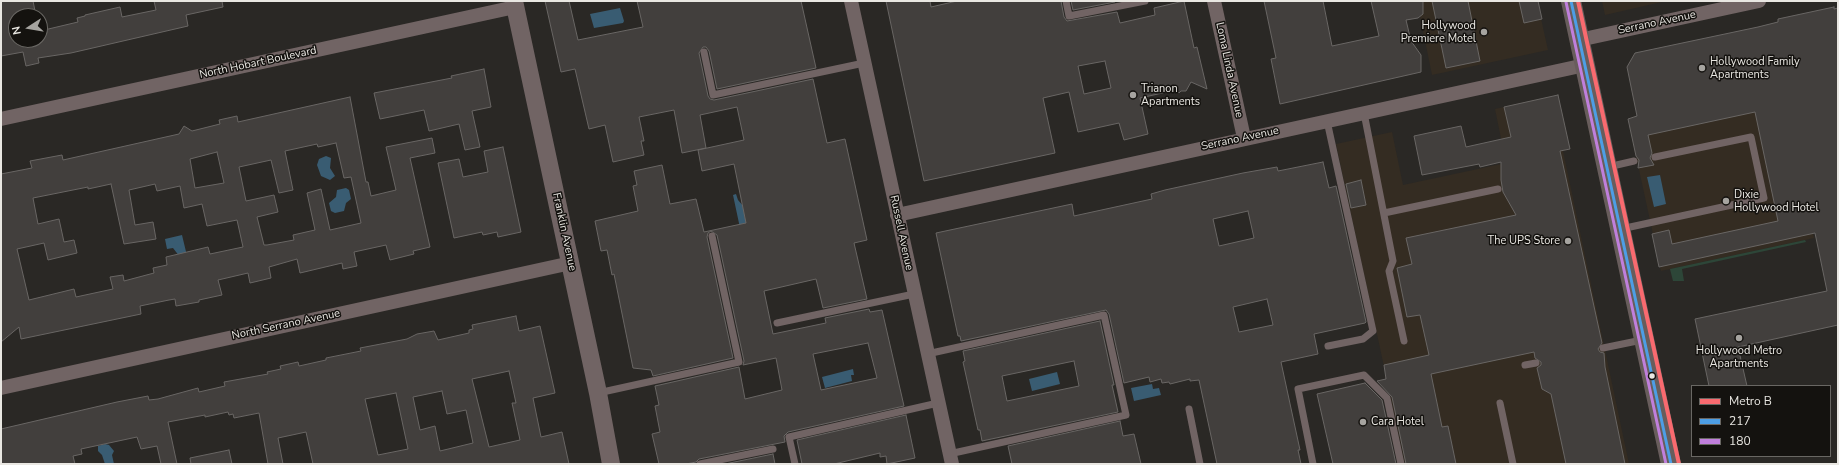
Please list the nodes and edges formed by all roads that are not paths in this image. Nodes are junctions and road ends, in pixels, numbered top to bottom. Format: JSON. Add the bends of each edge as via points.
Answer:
{"nodes":[{"id":1,"x":851,"y":1,"type":"edge"},
{"id":2,"x":1066,"y":1,"type":"edge"},
{"id":3,"x":1145,"y":1,"type":"edge"},
{"id":4,"x":1214,"y":1,"type":"edge"},
{"id":5,"x":1571,"y":1,"type":"edge"},
{"id":6,"x":1759,"y":1,"type":"edge"},
{"id":7,"x":514,"y":4,"type":"edge"},
{"id":8,"x":1579,"y":40,"type":"junction"},
{"id":9,"x":704,"y":52,"type":"dead end"},
{"id":10,"x":864,"y":63,"type":"junction"},
{"id":11,"x":1585,"y":65,"type":"junction"},
{"id":12,"x":1364,"y":113,"type":"junction"},
{"id":13,"x":1,"y":119,"type":"edge"},
{"id":14,"x":1327,"y":121,"type":"junction"},
{"id":15,"x":1244,"y":138,"type":"junction"},
{"id":16,"x":1655,"y":157,"type":"dead end"},
{"id":17,"x":1634,"y":161,"type":"dead end"},
{"id":18,"x":1606,"y":168,"type":"junction"},
{"id":19,"x":1498,"y":189,"type":"dead end"},
{"id":20,"x":1384,"y":213,"type":"junction"},
{"id":21,"x":897,"y":215,"type":"junction"},
{"id":22,"x":1619,"y":230,"type":"junction"},
{"id":23,"x":712,"y":236,"type":"dead end"},
{"id":24,"x":571,"y":263,"type":"junction"},
{"id":25,"x":914,"y":294,"type":"junction"},
{"id":26,"x":777,"y":323,"type":"dead end"},
{"id":27,"x":1644,"y":340,"type":"junction"},
{"id":28,"x":1404,"y":341,"type":"dead end"},
{"id":29,"x":1328,"y":346,"type":"dead end"},
{"id":30,"x":1603,"y":348,"type":"dead end"},
{"id":31,"x":927,"y":354,"type":"junction"},
{"id":32,"x":1536,"y":363,"type":"dead end"},
{"id":33,"x":1525,"y":365,"type":"dead end"},
{"id":34,"x":1,"y":388,"type":"edge"},
{"id":35,"x":598,"y":393,"type":"junction"},
{"id":36,"x":938,"y":403,"type":"junction"},
{"id":37,"x":1500,"y":403,"type":"dead end"},
{"id":38,"x":1189,"y":409,"type":"dead end"},
{"id":39,"x":773,"y":449,"type":"dead end"},
{"id":40,"x":950,"y":459,"type":"edge"},
{"id":41,"x":611,"y":464,"type":"edge"},
{"id":42,"x":700,"y":464,"type":"edge"},
{"id":43,"x":795,"y":464,"type":"edge"},
{"id":44,"x":1200,"y":464,"type":"edge"},
{"id":45,"x":1314,"y":464,"type":"edge"},
{"id":46,"x":1401,"y":464,"type":"edge"},
{"id":47,"x":1513,"y":464,"type":"edge"},
{"id":48,"x":1671,"y":464,"type":"edge"}],
"edges":[{"from":1,"to":10,"type":"street","name":"Russell Avenue"},
{"from":2,"to":3,"type":"lane","via":[[1070,16]]},
{"from":4,"to":15,"type":"street","name":"Loma Linda Avenue"},
{"from":5,"to":8,"type":"main road"},
{"from":6,"to":8,"type":"street","name":"Serrano Avenue"},
{"from":7,"to":13,"type":"street","name":"North Hobart Boulevard"},
{"from":7,"to":24,"type":"street","name":"Franklin Avenue"},
{"from":8,"to":11,"type":"main road"},
{"from":9,"to":10,"type":"lane","via":[[713,95]]},
{"from":10,"to":21,"type":"street","name":"Russell Avenue"},
{"from":11,"to":12,"type":"street","name":"Serrano Avenue"},
{"from":11,"to":18,"type":"main road"},
{"from":12,"to":14,"type":"street","name":"Serrano Avenue"},
{"from":12,"to":20,"type":"lane"},
{"from":14,"to":15,"type":"street","name":"Serrano Avenue"},
{"from":14,"to":29,"type":"lane","via":[[1373,331],[1363,339]]},
{"from":15,"to":21,"type":"street","name":"Serrano Avenue"},
{"from":16,"to":22,"type":"lane","via":[[1751,137],[1764,198]]},
{"from":17,"to":18,"type":"lane"},
{"from":18,"to":22,"type":"main road"},
{"from":19,"to":20,"type":"lane"},
{"from":20,"to":28,"type":"lane","via":[[1393,261],[1388,271]]},
{"from":21,"to":25,"type":"street","name":"Russell Avenue"},
{"from":22,"to":27,"type":"main road"},
{"from":23,"to":35,"type":"lane","via":[[739,362]]},
{"from":24,"to":34,"type":"street","name":"North Serrano Avenue"},
{"from":24,"to":35,"type":"street","name":"Franklin Avenue"},
{"from":25,"to":26,"type":"lane"},
{"from":25,"to":31,"type":"street","name":"Russell Avenue"},
{"from":27,"to":30,"type":"lane"},
{"from":27,"to":48,"type":"main road"},
{"from":31,"to":36,"type":"street","name":"Russell Avenue"},
{"from":31,"to":40,"type":"lane","via":[[1104,315],[1126,415]]},
{"from":32,"to":33,"type":"lane"},
{"from":35,"to":41,"type":"street","name":"Franklin Avenue"},
{"from":36,"to":40,"type":"street","name":"Russell Avenue"},
{"from":36,"to":43,"type":"lane","via":[[789,437]]},
{"from":37,"to":47,"type":"lane"},
{"from":38,"to":44,"type":"lane"},
{"from":39,"to":42,"type":"lane"},
{"from":45,"to":46,"type":"lane","via":[[1298,389],[1364,375],[1387,398]]}]}
